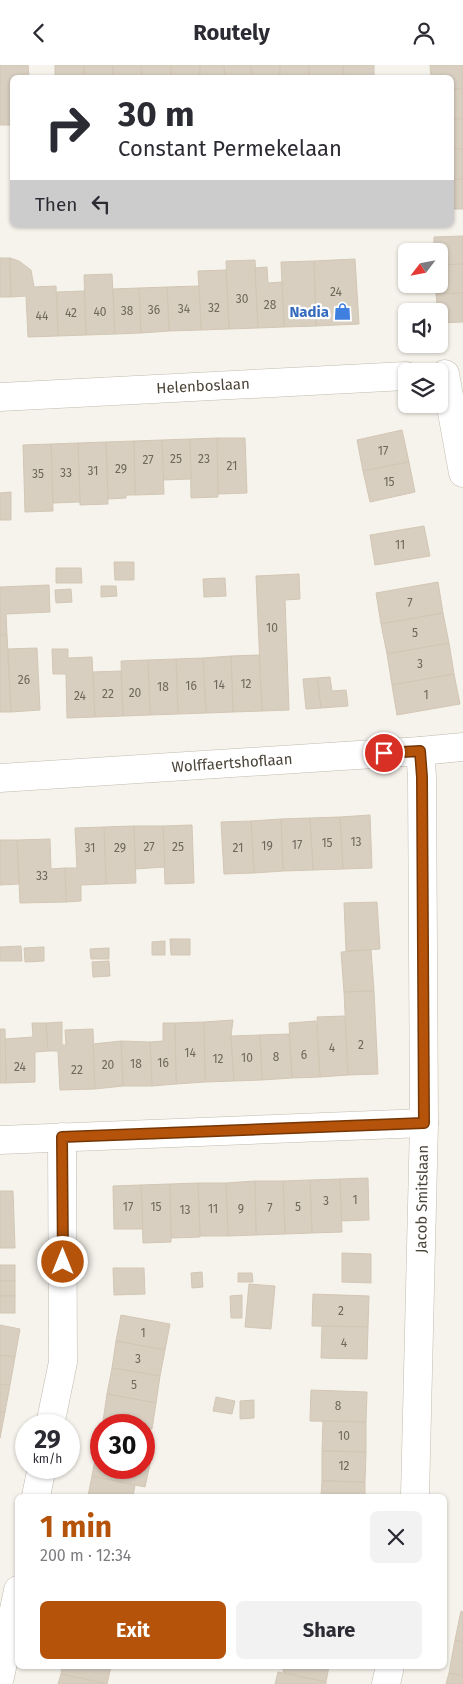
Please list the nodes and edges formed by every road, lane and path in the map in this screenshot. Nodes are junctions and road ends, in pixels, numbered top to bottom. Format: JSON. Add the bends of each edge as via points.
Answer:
{"nodes":[{"id":1,"x":449,"y":373,"type":"edge"},
{"id":2,"x":398,"y":376,"type":"edge"},
{"id":3,"x":0,"y":397,"type":"edge"},
{"id":4,"x":463,"y":473,"type":"edge"},
{"id":5,"x":463,"y":747,"type":"edge"},
{"id":6,"x":420,"y":751,"type":"junction"},
{"id":7,"x":0,"y":778,"type":"edge"},
{"id":8,"x":424,"y":1123,"type":"junction"},
{"id":9,"x":62,"y":1137,"type":"junction"},
{"id":10,"x":0,"y":1140,"type":"edge"},
{"id":11,"x":52,"y":1414,"type":"edge"},
{"id":12,"x":40,"y":1479,"type":"edge"},
{"id":13,"x":36,"y":1494,"type":"edge"},
{"id":14,"x":415,"y":1494,"type":"edge"},
{"id":15,"x":15,"y":1604,"type":"edge"},
{"id":16,"x":389,"y":1669,"type":"edge"},
{"id":17,"x":0,"y":1677,"type":"edge"},
{"id":18,"x":386,"y":1684,"type":"edge"}],
"edges":[{"from":1,"to":4,"type":"street"},
{"from":2,"to":3,"type":"street","name":"Helenboslaan"},
{"from":5,"to":6,"type":"street","name":"Wolffaertshoflaan"},
{"from":6,"to":7,"type":"street","name":"Wolffaertshoflaan"},
{"from":6,"to":8,"type":"street","name":"Jacob Smitslaan"},
{"from":8,"to":9,"type":"street"},
{"from":8,"to":14,"type":"street","name":"Jacob Smitslaan"},
{"from":9,"to":10,"type":"street"},
{"from":9,"to":11,"type":"street","via":[[63,1362]]},
{"from":12,"to":13,"type":"street"},
{"from":15,"to":17,"type":"street"},
{"from":16,"to":18,"type":"street"}]}
